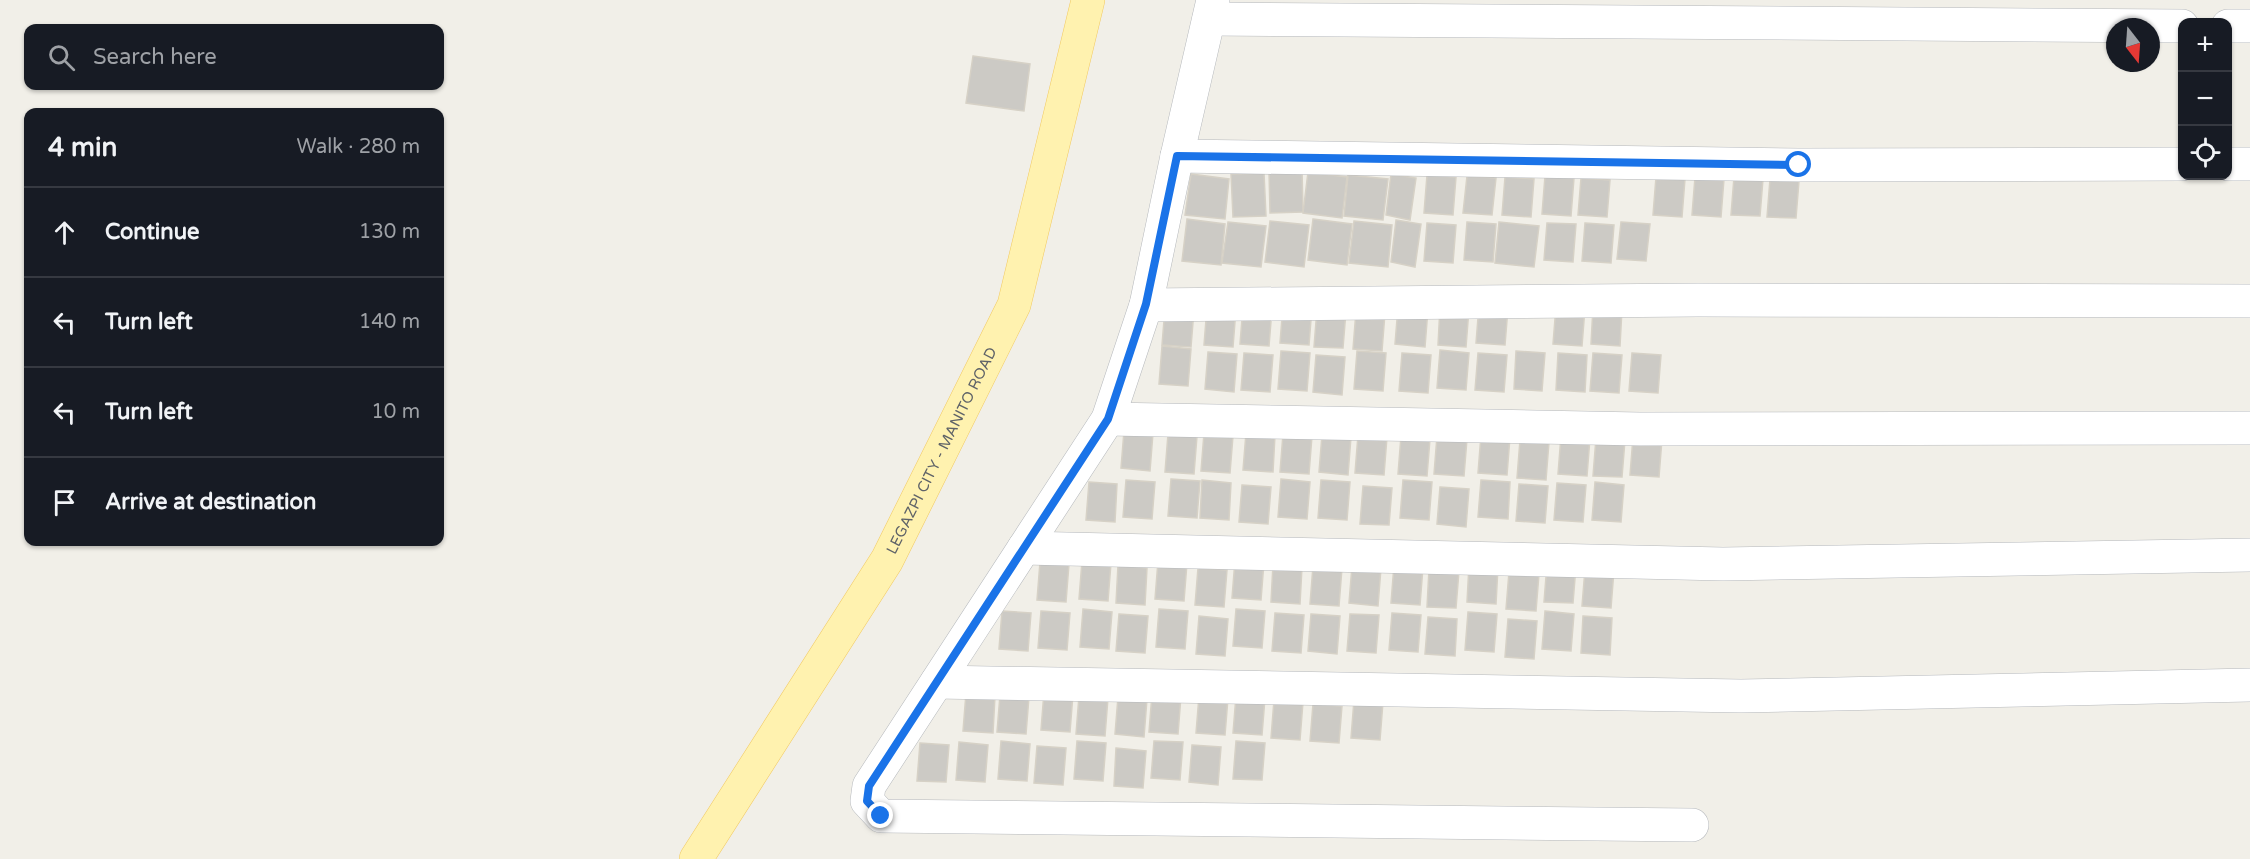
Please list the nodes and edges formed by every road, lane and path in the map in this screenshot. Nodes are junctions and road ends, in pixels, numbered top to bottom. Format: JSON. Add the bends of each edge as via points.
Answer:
{"nodes":[{"id":1,"x":1088,"y":0,"type":"edge"},
{"id":2,"x":1211,"y":9,"type":"edge"},
{"id":3,"x":2178,"y":26,"type":"edge"},
{"id":4,"x":2232,"y":26,"type":"edge"},
{"id":5,"x":2250,"y":27,"type":"edge"},
{"id":6,"x":1177,"y":156,"type":"junction"},
{"id":7,"x":2178,"y":164,"type":"edge"},
{"id":8,"x":2232,"y":164,"type":"edge"},
{"id":9,"x":2250,"y":164,"type":"edge"},
{"id":10,"x":2250,"y":301,"type":"edge"},
{"id":11,"x":1146,"y":304,"type":"junction"},
{"id":12,"x":1108,"y":419,"type":"junction"},
{"id":13,"x":2250,"y":428,"type":"edge"},
{"id":14,"x":1024,"y":548,"type":"junction"},
{"id":15,"x":2250,"y":555,"type":"edge"},
{"id":16,"x":937,"y":682,"type":"junction"},
{"id":17,"x":2250,"y":685,"type":"edge"},
{"id":18,"x":1692,"y":825,"type":"dead end"},
{"id":19,"x":696,"y":859,"type":"edge"}],
"edges":[{"from":1,"to":19,"type":"main road","name":"LEGAZPI CITY - MANITO ROAD","via":[[1014,305],[887,560]]},
{"from":2,"to":3,"type":"street"},
{"from":2,"to":6,"type":"street"},
{"from":4,"to":5,"type":"street"},
{"from":6,"to":7,"type":"street","via":[[1799,165]]},
{"from":6,"to":11,"type":"street"},
{"from":8,"to":9,"type":"street"},
{"from":10,"to":11,"type":"street"},
{"from":11,"to":12,"type":"street"},
{"from":12,"to":13,"type":"street","via":[[1640,429]]},
{"from":12,"to":14,"type":"street"},
{"from":14,"to":15,"type":"street","via":[[1724,564]]},
{"from":14,"to":16,"type":"street"},
{"from":16,"to":17,"type":"street","via":[[1741,696]]},
{"from":16,"to":18,"type":"street","via":[[869,786],[867,801],[881,816]]}]}
